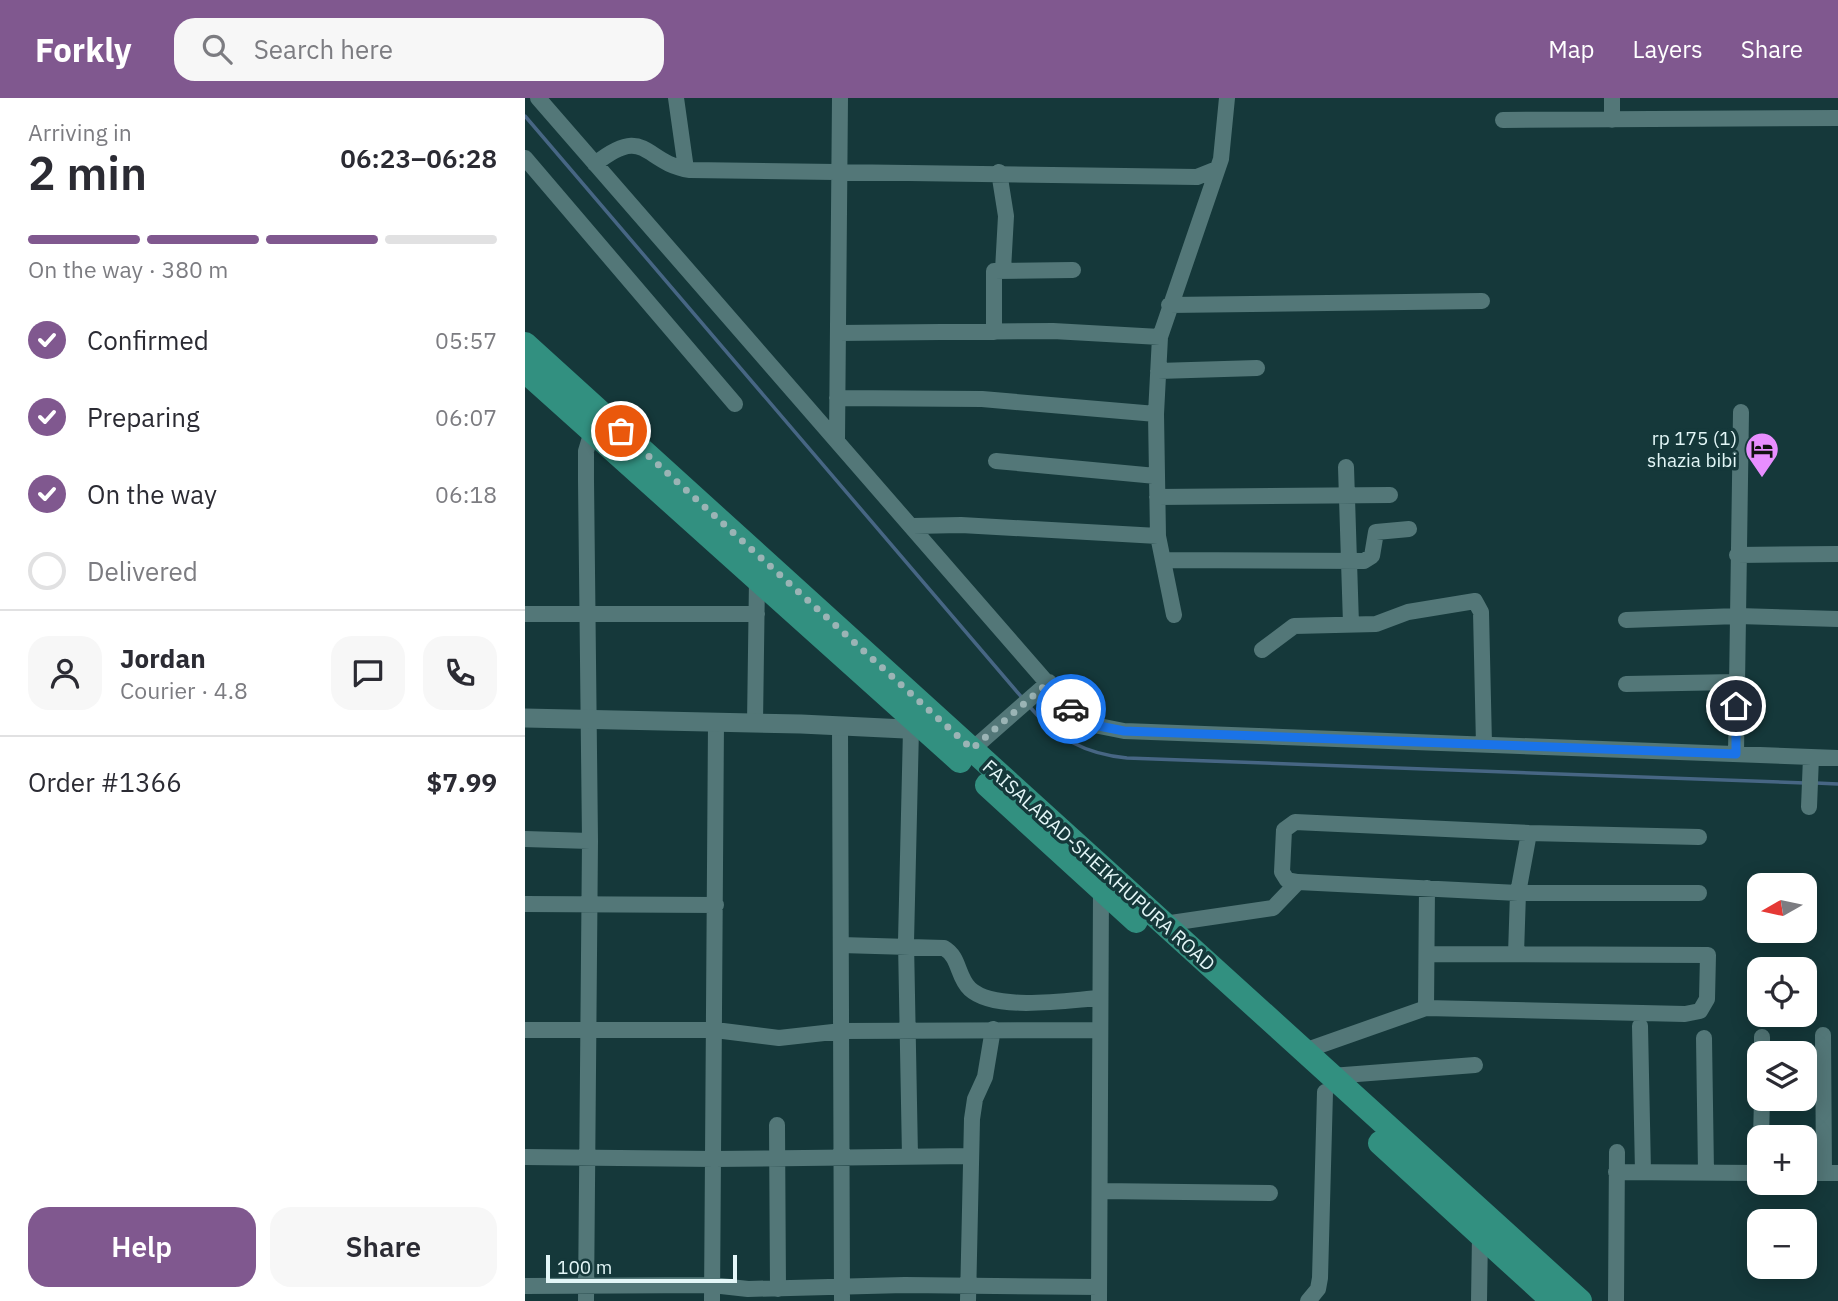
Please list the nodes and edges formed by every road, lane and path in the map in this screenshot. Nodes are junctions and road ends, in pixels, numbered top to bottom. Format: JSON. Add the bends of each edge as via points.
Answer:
{"nodes":[{"id":1,"x":538,"y":98,"type":"edge"},
{"id":2,"x":676,"y":98,"type":"edge"},
{"id":3,"x":840,"y":98,"type":"edge"},
{"id":4,"x":1227,"y":98,"type":"edge"},
{"id":5,"x":1612,"y":98,"type":"edge"},
{"id":6,"x":1838,"y":118,"type":"edge"},
{"id":7,"x":1503,"y":120,"type":"dead end"},
{"id":8,"x":1612,"y":120,"type":"junction"},
{"id":9,"x":525,"y":158,"type":"edge"},
{"id":10,"x":595,"y":164,"type":"junction"},
{"id":11,"x":686,"y":169,"type":"junction"},
{"id":12,"x":1217,"y":169,"type":"junction"},
{"id":13,"x":839,"y":172,"type":"junction"},
{"id":14,"x":999,"y":172,"type":"junction"},
{"id":15,"x":1003,"y":270,"type":"junction"},
{"id":16,"x":1073,"y":270,"type":"dead end"},
{"id":17,"x":1482,"y":301,"type":"dead end"},
{"id":18,"x":1169,"y":305,"type":"junction"},
{"id":19,"x":993,"y":332,"type":"junction"},
{"id":20,"x":838,"y":333,"type":"junction"},
{"id":21,"x":1160,"y":337,"type":"junction"},
{"id":22,"x":525,"y":344,"type":"edge"},
{"id":23,"x":1257,"y":368,"type":"dead end"},
{"id":24,"x":525,"y":371,"type":"edge"},
{"id":25,"x":1159,"y":371,"type":"junction"},
{"id":26,"x":837,"y":398,"type":"junction"},
{"id":27,"x":735,"y":404,"type":"dead end"},
{"id":28,"x":1741,"y":412,"type":"dead end"},
{"id":29,"x":1156,"y":414,"type":"junction"},
{"id":30,"x":592,"y":431,"type":"junction"},
{"id":31,"x":837,"y":440,"type":"junction"},
{"id":32,"x":996,"y":461,"type":"dead end"},
{"id":33,"x":1346,"y":467,"type":"dead end"},
{"id":34,"x":1156,"y":475,"type":"junction"},
{"id":35,"x":1389,"y":495,"type":"dead end"},
{"id":36,"x":1157,"y":496,"type":"junction"},
{"id":37,"x":1346,"y":496,"type":"junction"},
{"id":38,"x":913,"y":526,"type":"junction"},
{"id":39,"x":1409,"y":529,"type":"dead end"},
{"id":40,"x":1159,"y":536,"type":"junction"},
{"id":41,"x":1838,"y":554,"type":"edge"},
{"id":42,"x":1737,"y":555,"type":"junction"},
{"id":43,"x":1163,"y":560,"type":"junction"},
{"id":44,"x":1350,"y":561,"type":"junction"},
{"id":45,"x":757,"y":579,"type":"junction"},
{"id":46,"x":587,"y":613,"type":"junction"},
{"id":47,"x":525,"y":614,"type":"edge"},
{"id":48,"x":757,"y":614,"type":"junction"},
{"id":49,"x":1174,"y":615,"type":"dead end"},
{"id":50,"x":1738,"y":617,"type":"junction"},
{"id":51,"x":1838,"y":619,"type":"edge"},
{"id":52,"x":1626,"y":620,"type":"dead end"},
{"id":53,"x":1351,"y":624,"type":"junction"},
{"id":54,"x":1262,"y":650,"type":"dead end"},
{"id":55,"x":1736,"y":682,"type":"junction"},
{"id":56,"x":1626,"y":684,"type":"dead end"},
{"id":57,"x":1043,"y":688,"type":"junction"},
{"id":58,"x":525,"y":718,"type":"edge"},
{"id":59,"x":590,"y":719,"type":"junction"},
{"id":60,"x":716,"y":722,"type":"junction"},
{"id":61,"x":755,"y":723,"type":"junction"},
{"id":62,"x":840,"y":726,"type":"junction"},
{"id":63,"x":919,"y":729,"type":"junction"},
{"id":64,"x":1484,"y":745,"type":"junction"},
{"id":65,"x":966,"y":754,"type":"junction"},
{"id":66,"x":1736,"y":754,"type":"junction"},
{"id":67,"x":1811,"y":757,"type":"junction"},
{"id":68,"x":1838,"y":758,"type":"edge"},
{"id":69,"x":1809,"y":807,"type":"dead end"},
{"id":70,"x":1529,"y":834,"type":"junction"},
{"id":71,"x":1699,"y":838,"type":"dead end"},
{"id":72,"x":525,"y":839,"type":"edge"},
{"id":73,"x":590,"y":841,"type":"junction"},
{"id":74,"x":1298,"y":883,"type":"junction"},
{"id":75,"x":1427,"y":888,"type":"junction"},
{"id":76,"x":1101,"y":890,"type":"junction"},
{"id":77,"x":1518,"y":893,"type":"junction"},
{"id":78,"x":1699,"y":893,"type":"dead end"},
{"id":79,"x":525,"y":904,"type":"edge"},
{"id":80,"x":589,"y":905,"type":"junction"},
{"id":81,"x":716,"y":905,"type":"junction"},
{"id":82,"x":1164,"y":924,"type":"junction"},
{"id":83,"x":841,"y":945,"type":"junction"},
{"id":84,"x":906,"y":945,"type":"junction"},
{"id":85,"x":1427,"y":954,"type":"junction"},
{"id":86,"x":1516,"y":954,"type":"junction"},
{"id":87,"x":1100,"y":998,"type":"junction"},
{"id":88,"x":1426,"y":1008,"type":"junction"},
{"id":89,"x":1640,"y":1026,"type":"dead end"},
{"id":90,"x":993,"y":1029,"type":"junction"},
{"id":91,"x":525,"y":1030,"type":"edge"},
{"id":92,"x":715,"y":1030,"type":"junction"},
{"id":93,"x":906,"y":1030,"type":"junction"},
{"id":94,"x":1100,"y":1030,"type":"junction"},
{"id":95,"x":842,"y":1031,"type":"junction"},
{"id":96,"x":588,"y":1032,"type":"junction"},
{"id":97,"x":1823,"y":1035,"type":"dead end"},
{"id":98,"x":1704,"y":1038,"type":"dead end"},
{"id":99,"x":1304,"y":1051,"type":"junction"},
{"id":100,"x":1475,"y":1065,"type":"dead end"},
{"id":101,"x":1328,"y":1084,"type":"junction"},
{"id":102,"x":777,"y":1125,"type":"dead end"},
{"id":103,"x":1617,"y":1152,"type":"dead end"},
{"id":104,"x":910,"y":1156,"type":"junction"},
{"id":105,"x":971,"y":1156,"type":"junction"},
{"id":106,"x":525,"y":1157,"type":"edge"},
{"id":107,"x":587,"y":1157,"type":"junction"},
{"id":108,"x":842,"y":1158,"type":"junction"},
{"id":109,"x":713,"y":1159,"type":"junction"},
{"id":110,"x":779,"y":1159,"type":"junction"},
{"id":111,"x":1616,"y":1172,"type":"junction"},
{"id":112,"x":1643,"y":1172,"type":"junction"},
{"id":113,"x":1706,"y":1172,"type":"junction"},
{"id":114,"x":1747,"y":1172,"type":"edge"},
{"id":115,"x":1831,"y":1173,"type":"edge"},
{"id":116,"x":1100,"y":1191,"type":"junction"},
{"id":117,"x":1270,"y":1193,"type":"dead end"},
{"id":118,"x":1480,"y":1235,"type":"junction"},
{"id":119,"x":525,"y":1286,"type":"edge"},
{"id":120,"x":778,"y":1289,"type":"junction"},
{"id":121,"x":712,"y":1293,"type":"edge"},
{"id":122,"x":905,"y":1293,"type":"edge"},
{"id":123,"x":968,"y":1293,"type":"edge"},
{"id":124,"x":586,"y":1294,"type":"edge"},
{"id":125,"x":842,"y":1294,"type":"edge"},
{"id":126,"x":1099,"y":1294,"type":"edge"},
{"id":127,"x":1308,"y":1301,"type":"edge"},
{"id":128,"x":1479,"y":1301,"type":"edge"},
{"id":129,"x":1553,"y":1301,"type":"edge"},
{"id":130,"x":1580,"y":1301,"type":"edge"},
{"id":131,"x":1616,"y":1301,"type":"edge"}],
"edges":[{"from":1,"to":10,"type":"street"},
{"from":2,"to":11,"type":"street"},
{"from":3,"to":13,"type":"street"},
{"from":4,"to":12,"type":"street"},
{"from":5,"to":8,"type":"street"},
{"from":6,"to":8,"type":"street"},
{"from":7,"to":8,"type":"street"},
{"from":9,"to":27,"type":"street"},
{"from":10,"to":11,"type":"street","via":[[626,145],[652,151],[667,164]]},
{"from":10,"to":31,"type":"street"},
{"from":11,"to":13,"type":"street"},
{"from":12,"to":14,"type":"street","via":[[1197,177]]},
{"from":12,"to":18,"type":"street"},
{"from":13,"to":14,"type":"street"},
{"from":13,"to":20,"type":"street"},
{"from":14,"to":15,"type":"street","via":[[1006,216]]},
{"from":15,"to":16,"type":"street"},
{"from":15,"to":19,"type":"street","via":[[993,273]]},
{"from":17,"to":18,"type":"street"},
{"from":18,"to":21,"type":"street"},
{"from":19,"to":20,"type":"street"},
{"from":19,"to":21,"type":"street"},
{"from":20,"to":26,"type":"street"},
{"from":21,"to":25,"type":"street"},
{"from":22,"to":65,"type":"highway","name":"FAISALABAD-SHEIKHUPURA ROAD"},
{"from":23,"to":25,"type":"street"},
{"from":24,"to":30,"type":"highway","name":"FAISALABAD-SHEIKHUPURA ROAD"},
{"from":25,"to":29,"type":"street"},
{"from":26,"to":29,"type":"street","via":[[982,399]]},
{"from":26,"to":31,"type":"street"},
{"from":28,"to":42,"type":"street"},
{"from":29,"to":34,"type":"street"},
{"from":30,"to":45,"type":"highway","name":"FAISALABAD-SHEIKHUPURA ROAD"},
{"from":30,"to":46,"type":"street","via":[[586,451]]},
{"from":31,"to":38,"type":"street"},
{"from":32,"to":34,"type":"street"},
{"from":33,"to":37,"type":"street"},
{"from":34,"to":36,"type":"street"},
{"from":35,"to":37,"type":"street"},
{"from":36,"to":37,"type":"street"},
{"from":36,"to":40,"type":"street"},
{"from":37,"to":44,"type":"street"},
{"from":38,"to":40,"type":"street"},
{"from":38,"to":57,"type":"street"},
{"from":39,"to":44,"type":"street","via":[[1375,532],[1371,558]]},
{"from":40,"to":43,"type":"street"},
{"from":41,"to":42,"type":"street"},
{"from":42,"to":50,"type":"street"},
{"from":43,"to":44,"type":"street"},
{"from":43,"to":49,"type":"street"},
{"from":44,"to":53,"type":"street"},
{"from":45,"to":48,"type":"street"},
{"from":45,"to":63,"type":"highway","name":"FAISALABAD-SHEIKHUPURA ROAD"},
{"from":46,"to":47,"type":"street"},
{"from":46,"to":48,"type":"street"},
{"from":46,"to":59,"type":"street"},
{"from":48,"to":61,"type":"street"},
{"from":50,"to":51,"type":"street"},
{"from":50,"to":52,"type":"street"},
{"from":50,"to":55,"type":"street"},
{"from":53,"to":54,"type":"street","via":[[1294,626]]},
{"from":53,"to":64,"type":"street","via":[[1376,624],[1408,612],[1471,601],[1479,604]]},
{"from":55,"to":56,"type":"street"},
{"from":55,"to":66,"type":"street"},
{"from":57,"to":64,"type":"street","via":[[1076,714],[1107,729]]},
{"from":57,"to":65,"type":"street"},
{"from":58,"to":59,"type":"street"},
{"from":59,"to":60,"type":"street"},
{"from":59,"to":73,"type":"street"},
{"from":60,"to":61,"type":"street"},
{"from":60,"to":81,"type":"street"},
{"from":61,"to":62,"type":"street"},
{"from":62,"to":63,"type":"street"},
{"from":62,"to":83,"type":"street"},
{"from":63,"to":65,"type":"highway","name":"FAISALABAD-SHEIKHUPURA ROAD"},
{"from":63,"to":84,"type":"street"},
{"from":64,"to":66,"type":"street"},
{"from":65,"to":76,"type":"highway","name":"FAISALABAD-SHEIKHUPURA ROAD"},
{"from":65,"to":82,"type":"highway","name":"FAISALABAD-SHEIKHUPURA ROAD"},
{"from":66,"to":67,"type":"street"},
{"from":67,"to":68,"type":"street"},
{"from":67,"to":69,"type":"street"},
{"from":70,"to":71,"type":"street"},
{"from":70,"to":74,"type":"street","via":[[1295,821],[1285,830],[1282,872],[1287,880]]},
{"from":70,"to":77,"type":"street"},
{"from":72,"to":73,"type":"street"},
{"from":73,"to":80,"type":"street"},
{"from":74,"to":75,"type":"street"},
{"from":74,"to":82,"type":"street","via":[[1273,908]]},
{"from":75,"to":77,"type":"street"},
{"from":75,"to":85,"type":"street"},
{"from":76,"to":87,"type":"street"},
{"from":76,"to":101,"type":"highway","name":"FAISALABAD-SHEIKHUPURA ROAD"},
{"from":77,"to":78,"type":"street"},
{"from":77,"to":86,"type":"street"},
{"from":79,"to":80,"type":"street"},
{"from":80,"to":81,"type":"street"},
{"from":80,"to":96,"type":"street"},
{"from":81,"to":92,"type":"street"},
{"from":82,"to":99,"type":"highway","name":"FAISALABAD-SHEIKHUPURA ROAD"},
{"from":83,"to":84,"type":"street"},
{"from":83,"to":95,"type":"street"},
{"from":84,"to":87,"type":"street","via":[[950,951],[965,984],[986,997],[1009,1002]]},
{"from":84,"to":93,"type":"street"},
{"from":85,"to":86,"type":"street"},
{"from":85,"to":88,"type":"street"},
{"from":86,"to":88,"type":"street","via":[[1708,955],[1707,999],[1700,1011],[1685,1014]]},
{"from":87,"to":94,"type":"street"},
{"from":88,"to":99,"type":"street"},
{"from":89,"to":112,"type":"street"},
{"from":90,"to":93,"type":"street"},
{"from":90,"to":94,"type":"street"},
{"from":90,"to":105,"type":"street","via":[[985,1077],[973,1110]]},
{"from":91,"to":96,"type":"street"},
{"from":92,"to":95,"type":"street","via":[[779,1038]]},
{"from":92,"to":96,"type":"street"},
{"from":92,"to":109,"type":"street"},
{"from":93,"to":95,"type":"street"},
{"from":93,"to":104,"type":"street"},
{"from":94,"to":116,"type":"street"},
{"from":95,"to":108,"type":"street"},
{"from":96,"to":107,"type":"street"},
{"from":97,"to":115,"type":"street"},
{"from":98,"to":113,"type":"street"},
{"from":99,"to":101,"type":"highway","name":"FAISALABAD-SHEIKHUPURA ROAD"},
{"from":100,"to":101,"type":"street"},
{"from":101,"to":118,"type":"highway","name":"FAISALABAD-SHEIKHUPURA ROAD"},
{"from":101,"to":127,"type":"street","via":[[1320,1278]]},
{"from":101,"to":130,"type":"highway","name":"FAISALABAD-SHEIKHUPURA ROAD"},
{"from":102,"to":110,"type":"street"},
{"from":103,"to":111,"type":"street"},
{"from":104,"to":105,"type":"street"},
{"from":104,"to":108,"type":"street"},
{"from":105,"to":123,"type":"street"},
{"from":106,"to":107,"type":"street"},
{"from":107,"to":109,"type":"street"},
{"from":107,"to":124,"type":"street"},
{"from":108,"to":110,"type":"street"},
{"from":108,"to":125,"type":"street"},
{"from":109,"to":110,"type":"street"},
{"from":109,"to":121,"type":"street"},
{"from":110,"to":120,"type":"street"},
{"from":111,"to":112,"type":"street"},
{"from":111,"to":131,"type":"street"},
{"from":112,"to":113,"type":"street"},
{"from":113,"to":114,"type":"street"},
{"from":116,"to":117,"type":"street"},
{"from":116,"to":126,"type":"street"},
{"from":118,"to":128,"type":"street"},
{"from":118,"to":129,"type":"highway","name":"FAISALABAD-SHEIKHUPURA ROAD"},
{"from":119,"to":124,"type":"street"},
{"from":120,"to":121,"type":"street"},
{"from":120,"to":125,"type":"street"},
{"from":121,"to":124,"type":"street"},
{"from":122,"to":123,"type":"street"},
{"from":122,"to":125,"type":"street"},
{"from":123,"to":126,"type":"street"}]}
